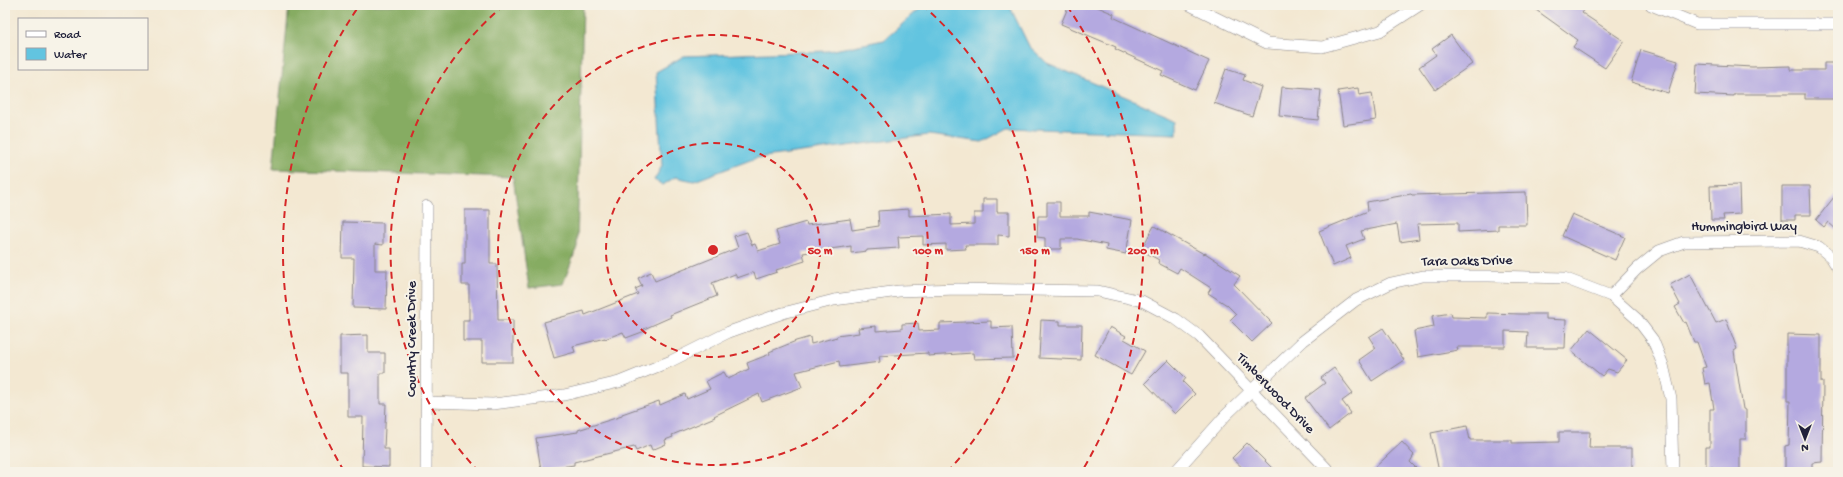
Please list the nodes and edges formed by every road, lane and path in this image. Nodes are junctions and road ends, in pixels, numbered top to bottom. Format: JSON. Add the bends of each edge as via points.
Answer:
{"nodes":[{"id":1,"x":1190,"y":5,"type":"edge"},
{"id":2,"x":1420,"y":5,"type":"edge"},
{"id":3,"x":1651,"y":5,"type":"edge"},
{"id":4,"x":1838,"y":24,"type":"edge"},
{"id":5,"x":427,"y":206,"type":"dead end"},
{"id":6,"x":1838,"y":268,"type":"edge"},
{"id":7,"x":1610,"y":296,"type":"junction"},
{"id":8,"x":1252,"y":392,"type":"junction"},
{"id":9,"x":427,"y":402,"type":"junction"},
{"id":10,"x":426,"y":472,"type":"edge"},
{"id":11,"x":1175,"y":472,"type":"edge"},
{"id":12,"x":1330,"y":472,"type":"edge"},
{"id":13,"x":1673,"y":472,"type":"edge"}],
"edges":[{"from":1,"to":2,"type":"street","via":[[1267,43],[1322,47],[1380,31]]},
{"from":3,"to":4,"type":"street","via":[[1698,24]]},
{"from":5,"to":9,"type":"street","name":"Country Creek Drive"},
{"from":6,"to":7,"type":"street","name":"Hummingbird Way","via":[[1831,257],[1819,247],[1799,242],[1684,242],[1659,251]]},
{"from":7,"to":8,"type":"street","name":"Tara Oaks Drive","via":[[1564,278],[1423,276],[1390,284],[1350,304],[1303,342]]},
{"from":7,"to":13,"type":"street","name":"Tara Oaks Drive","via":[[1638,319],[1653,340],[1663,365],[1671,399]]},
{"from":8,"to":9,"type":"street","name":"Timberwood Drive","via":[[1199,336],[1176,319],[1142,301],[1098,291],[957,289],[899,291],[834,300],[783,313],[730,332],[619,382],[564,395],[493,404]]},
{"from":8,"to":11,"type":"street","name":"Tara Oaks Drive","via":[[1217,425]]},
{"from":8,"to":12,"type":"street","name":"Timberwood Drive"},
{"from":9,"to":10,"type":"street","name":"Country Creek Drive"}]}
